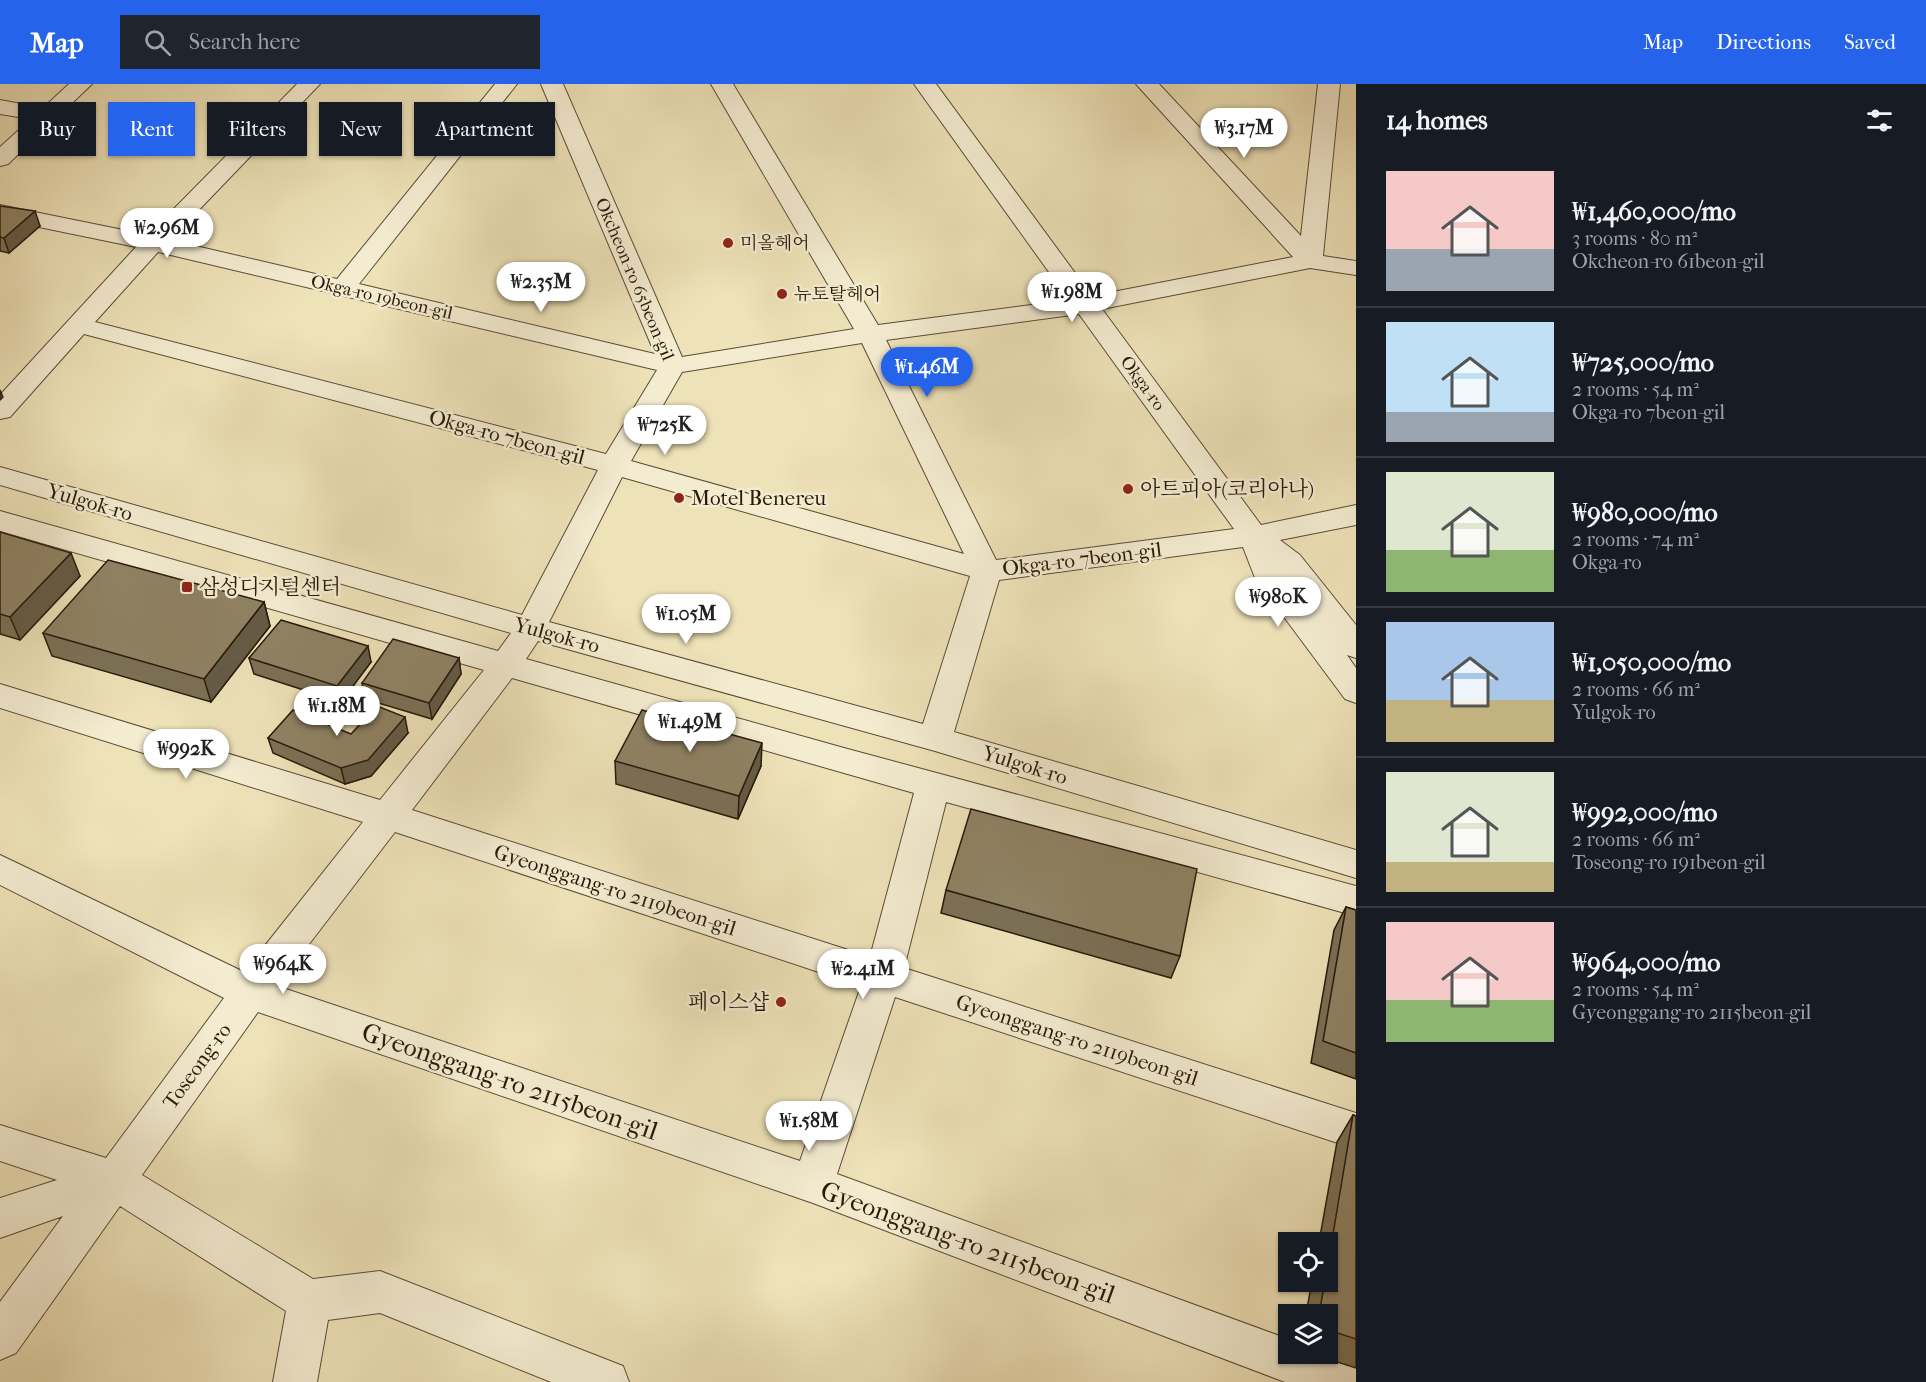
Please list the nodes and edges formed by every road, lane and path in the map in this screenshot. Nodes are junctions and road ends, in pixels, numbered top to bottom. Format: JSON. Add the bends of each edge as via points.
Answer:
{"nodes":[{"id":1,"x":81,"y":84,"type":"edge"},
{"id":2,"x":309,"y":84,"type":"edge"},
{"id":3,"x":506,"y":84,"type":"edge"},
{"id":4,"x":552,"y":84,"type":"edge"},
{"id":5,"x":722,"y":84,"type":"edge"},
{"id":6,"x":925,"y":84,"type":"edge"},
{"id":7,"x":1147,"y":84,"type":"edge"},
{"id":8,"x":1329,"y":84,"type":"edge"},
{"id":9,"x":62,"y":102,"type":"edge"},
{"id":10,"x":0,"y":107,"type":"edge"},
{"id":11,"x":18,"y":110,"type":"edge"},
{"id":12,"x":18,"y":142,"type":"edge"},
{"id":13,"x":0,"y":159,"type":"edge"},
{"id":14,"x":0,"y":212,"type":"edge"},
{"id":15,"x":153,"y":243,"type":"junction"},
{"id":16,"x":1310,"y":261,"type":"junction"},
{"id":17,"x":1356,"y":268,"type":"edge"},
{"id":18,"x":343,"y":288,"type":"junction"},
{"id":19,"x":1086,"y":305,"type":"junction"},
{"id":20,"x":78,"y":325,"type":"junction"},
{"id":21,"x":870,"y":334,"type":"junction"},
{"id":22,"x":673,"y":366,"type":"junction"},
{"id":23,"x":0,"y":411,"type":"edge"},
{"id":24,"x":614,"y":465,"type":"junction"},
{"id":25,"x":0,"y":476,"type":"edge"},
{"id":26,"x":1356,"y":515,"type":"edge"},
{"id":27,"x":0,"y":521,"type":"edge"},
{"id":28,"x":1254,"y":536,"type":"junction"},
{"id":29,"x":987,"y":571,"type":"junction"},
{"id":30,"x":531,"y":628,"type":"junction"},
{"id":31,"x":1356,"y":647,"type":"edge"},
{"id":32,"x":505,"y":665,"type":"junction"},
{"id":33,"x":1356,"y":691,"type":"edge"},
{"id":34,"x":0,"y":696,"type":"edge"},
{"id":35,"x":935,"y":739,"type":"junction"},
{"id":36,"x":933,"y":786,"type":"junction"},
{"id":37,"x":388,"y":816,"type":"junction"},
{"id":38,"x":1356,"y":864,"type":"edge"},
{"id":39,"x":0,"y":869,"type":"edge"},
{"id":40,"x":1356,"y":901,"type":"edge"},
{"id":41,"x":883,"y":977,"type":"junction"},
{"id":42,"x":250,"y":993,"type":"junction"},
{"id":43,"x":1356,"y":1131,"type":"edge"},
{"id":44,"x":0,"y":1143,"type":"edge"},
{"id":45,"x":115,"y":1180,"type":"junction"},
{"id":46,"x":813,"y":1184,"type":"junction"},
{"id":47,"x":0,"y":1218,"type":"edge"},
{"id":48,"x":309,"y":1301,"type":"junction"},
{"id":49,"x":0,"y":1338,"type":"edge"},
{"id":50,"x":295,"y":1382,"type":"edge"},
{"id":51,"x":607,"y":1382,"type":"edge"},
{"id":52,"x":1344,"y":1382,"type":"edge"}],
"edges":[{"from":1,"to":9,"type":"street"},
{"from":2,"to":15,"type":"street"},
{"from":3,"to":18,"type":"street"},
{"from":4,"to":22,"type":"street","name":"Okcheon-ro 65beon-gil"},
{"from":5,"to":21,"type":"street"},
{"from":6,"to":19,"type":"street","name":"Okga-ro"},
{"from":7,"to":16,"type":"street"},
{"from":8,"to":16,"type":"street"},
{"from":10,"to":11,"type":"street"},
{"from":12,"to":13,"type":"street"},
{"from":14,"to":15,"type":"street","name":"Okga-ro 19beon-gil"},
{"from":15,"to":18,"type":"street","name":"Okga-ro 19beon-gil"},
{"from":15,"to":20,"type":"street"},
{"from":16,"to":17,"type":"street","name":"Okga-ro 19beon-gil"},
{"from":16,"to":19,"type":"street","name":"Okga-ro 19beon-gil"},
{"from":18,"to":22,"type":"street","name":"Okga-ro 19beon-gil"},
{"from":19,"to":21,"type":"street","name":"Okga-ro 19beon-gil"},
{"from":19,"to":28,"type":"street","name":"Okga-ro"},
{"from":20,"to":23,"type":"street"},
{"from":20,"to":24,"type":"street","name":"Okga-ro 7beon-gil"},
{"from":21,"to":22,"type":"street","name":"Okga-ro 19beon-gil"},
{"from":21,"to":29,"type":"street"},
{"from":22,"to":24,"type":"street","name":"Okcheon-ro 65beon-gil"},
{"from":24,"to":29,"type":"street","name":"Okga-ro 7beon-gil"},
{"from":24,"to":30,"type":"street","name":"Okcheon-ro 65beon-gil"},
{"from":25,"to":30,"type":"street","name":"Yulgok-ro"},
{"from":26,"to":28,"type":"street","name":"Okga-ro 7beon-gil"},
{"from":27,"to":32,"type":"street"},
{"from":28,"to":29,"type":"street","name":"Okga-ro 7beon-gil"},
{"from":28,"to":31,"type":"street","name":"Okga-ro","via":[[1289,562]]},
{"from":28,"to":33,"type":"street","name":"Okga-ro","via":[[1266,571]]},
{"from":29,"to":35,"type":"street"},
{"from":30,"to":32,"type":"street","name":"Toseong-ro"},
{"from":30,"to":35,"type":"street","name":"Yulgok-ro"},
{"from":32,"to":36,"type":"street"},
{"from":32,"to":37,"type":"street","name":"Toseong-ro"},
{"from":34,"to":37,"type":"street","name":"Gyeonggang-ro 2119beon-gil"},
{"from":35,"to":38,"type":"street","name":"Yulgok-ro"},
{"from":36,"to":40,"type":"street"},
{"from":36,"to":41,"type":"street"},
{"from":37,"to":41,"type":"street","name":"Gyeonggang-ro 2119beon-gil"},
{"from":37,"to":42,"type":"street","name":"Toseong-ro"},
{"from":39,"to":42,"type":"street","name":"Gyeonggang-ro 2115beon-gil"},
{"from":41,"to":43,"type":"street","name":"Gyeonggang-ro 2119beon-gil"},
{"from":41,"to":46,"type":"street"},
{"from":42,"to":45,"type":"street","name":"Toseong-ro"},
{"from":42,"to":46,"type":"street","name":"Gyeonggang-ro 2115beon-gil"},
{"from":44,"to":45,"type":"street"},
{"from":45,"to":47,"type":"street"},
{"from":45,"to":48,"type":"street"},
{"from":45,"to":49,"type":"street","name":"Toseong-ro"},
{"from":46,"to":52,"type":"street","name":"Gyeonggang-ro 2115beon-gil"},
{"from":48,"to":50,"type":"street"},
{"from":48,"to":51,"type":"street","via":[[380,1292]]}]}
